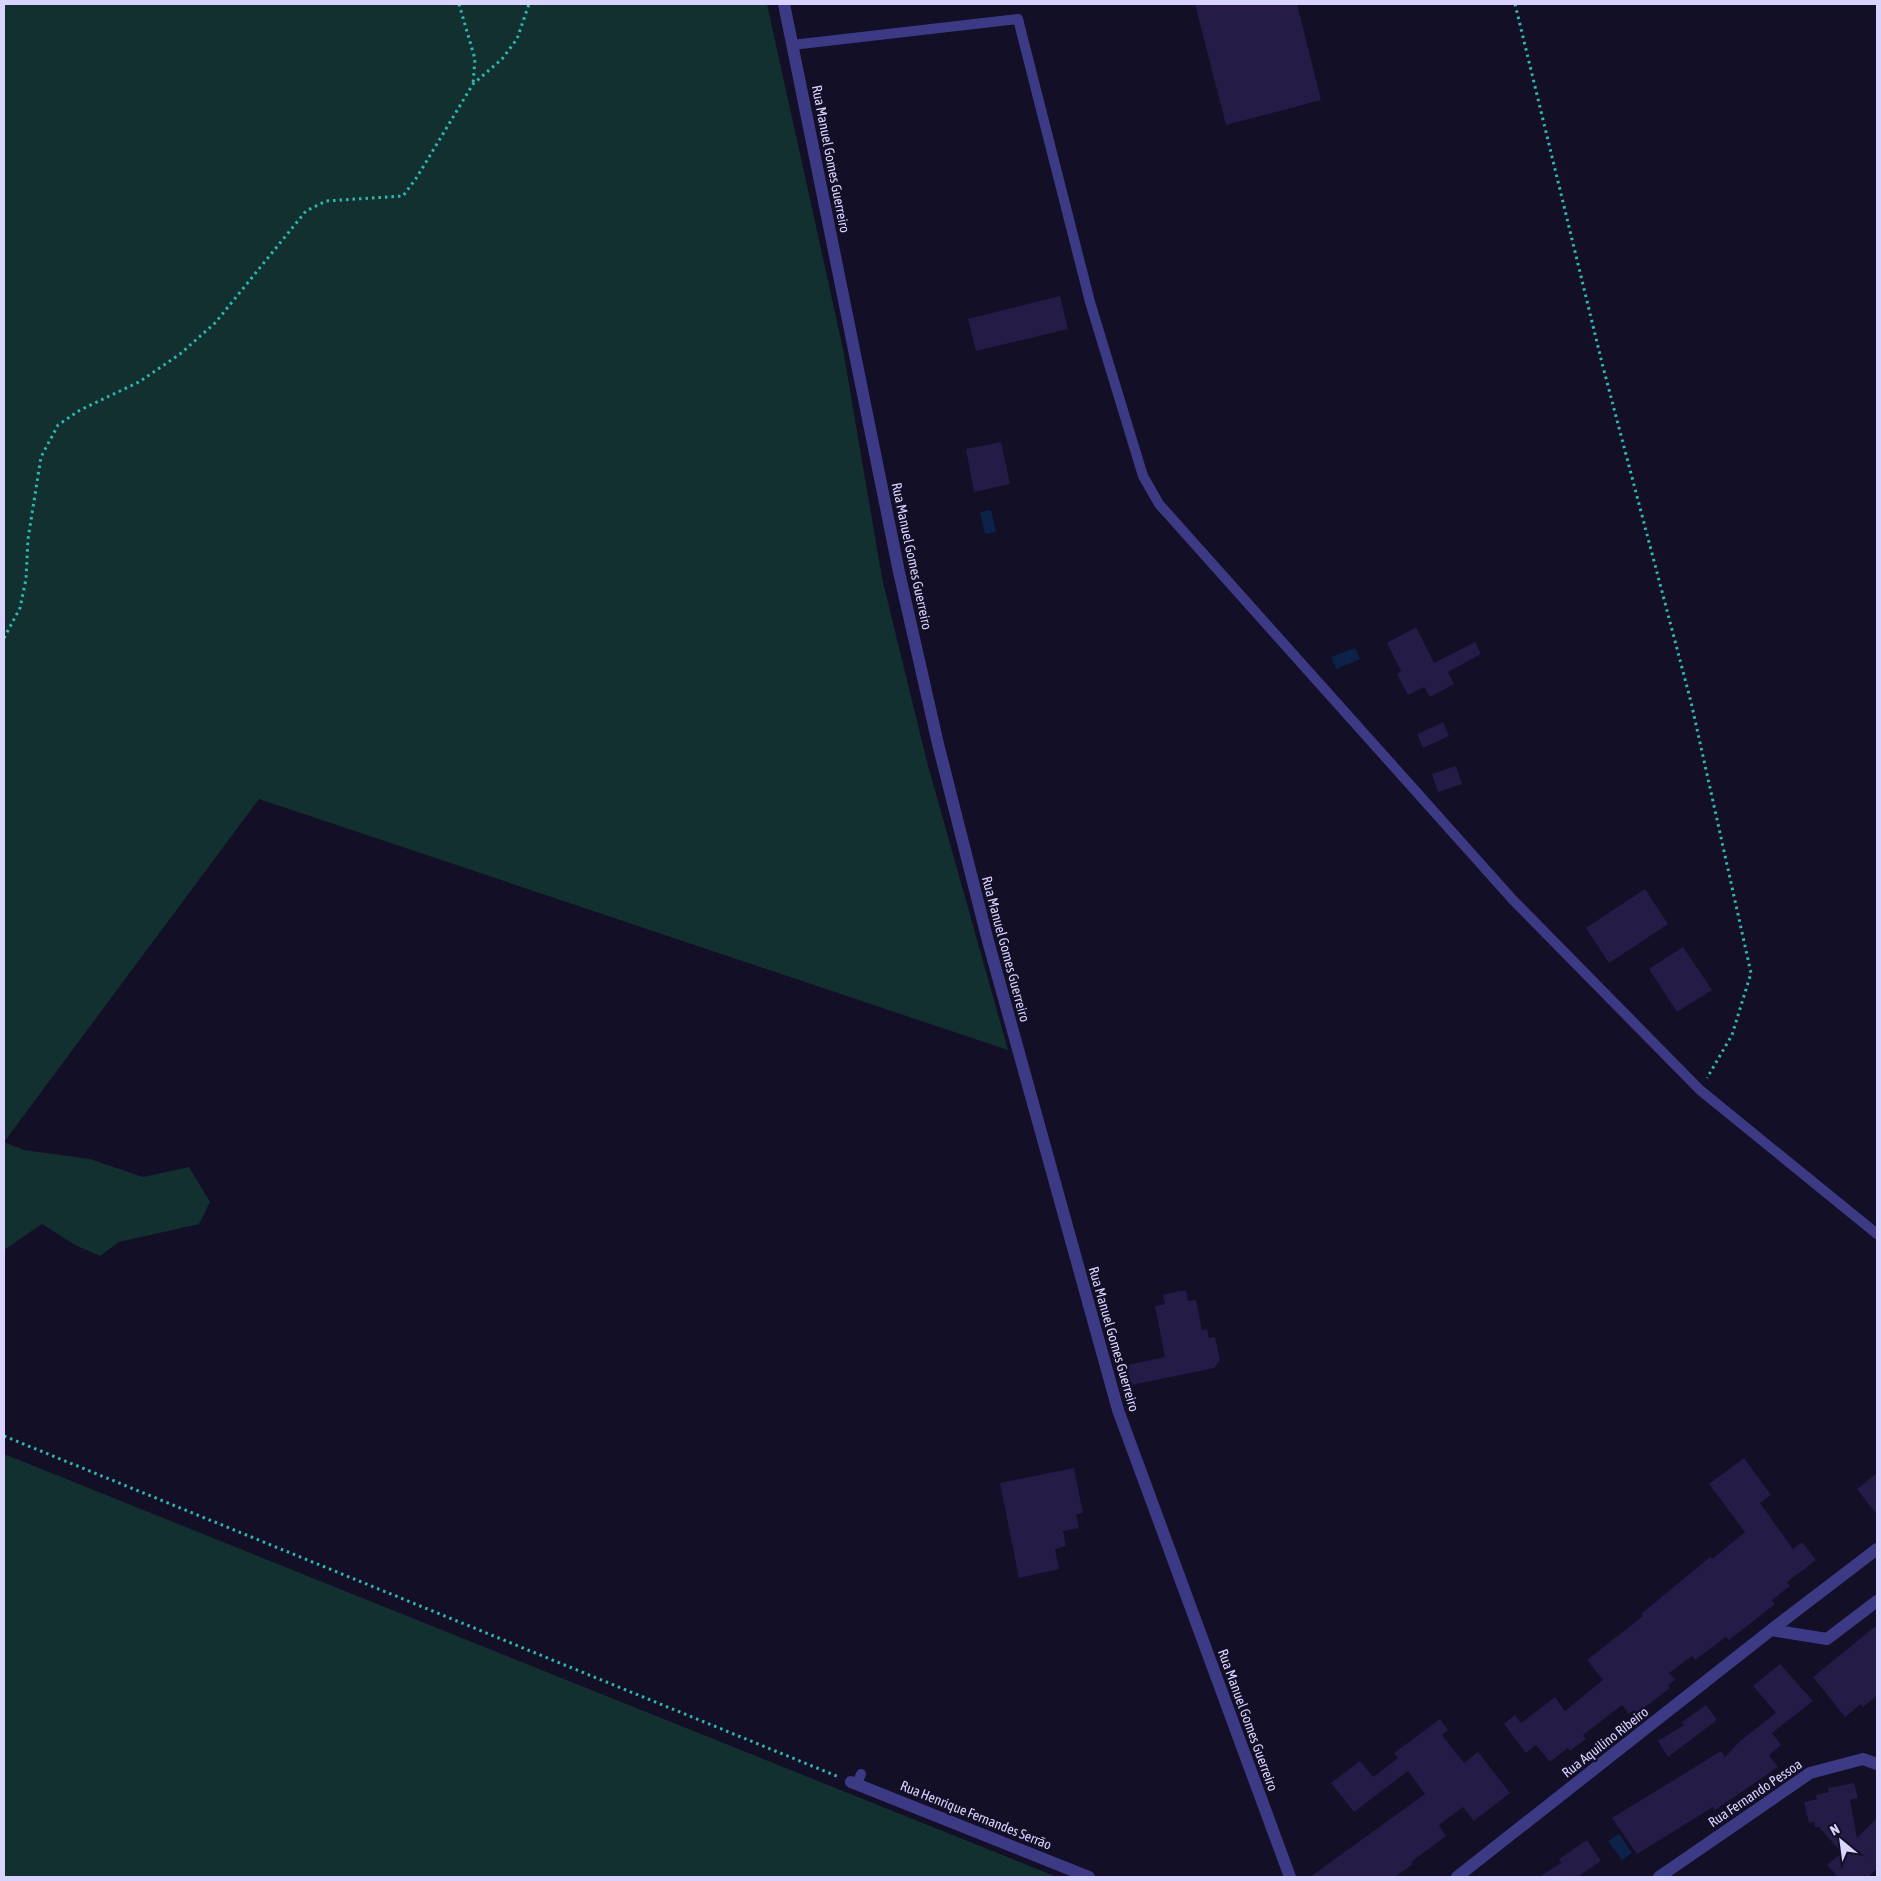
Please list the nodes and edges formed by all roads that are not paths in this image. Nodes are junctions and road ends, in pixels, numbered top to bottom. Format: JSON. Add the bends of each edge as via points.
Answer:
{"nodes":[{"id":1,"x":784,"y":4,"type":"edge"},
{"id":2,"x":792,"y":45,"type":"junction"},
{"id":3,"x":1877,"y":1234,"type":"edge"},
{"id":4,"x":1877,"y":1550,"type":"edge"},
{"id":5,"x":1877,"y":1601,"type":"edge"},
{"id":6,"x":1771,"y":1630,"type":"junction"},
{"id":7,"x":1877,"y":1764,"type":"edge"},
{"id":8,"x":856,"y":1780,"type":"road end"},
{"id":9,"x":1089,"y":1877,"type":"edge"},
{"id":10,"x":1290,"y":1877,"type":"edge"},
{"id":11,"x":1457,"y":1877,"type":"edge"},
{"id":12,"x":1659,"y":1877,"type":"edge"}],
"edges":[{"from":1,"to":2,"type":"street","name":"Rua Manuel Gomes Guerreiro"},
{"from":2,"to":3,"type":"lane","via":[[1018,19],[1090,302],[1143,476],[1159,504],[1513,900],[1700,1090]]},
{"from":2,"to":10,"type":"street","name":"Rua Manuel Gomes Guerreiro","via":[[899,572],[988,941],[1118,1410]]},
{"from":4,"to":6,"type":"street","name":"Rua Aquilino Ribeiro"},
{"from":5,"to":6,"type":"street","via":[[1827,1638]]},
{"from":6,"to":11,"type":"street","name":"Rua Aquilino Ribeiro"},
{"from":7,"to":12,"type":"street","name":"Rua Fernando Pessoa","via":[[1863,1759],[1810,1773]]},
{"from":8,"to":9,"type":"street","name":"Rua Henrique Fernandes Serrão"}]}
